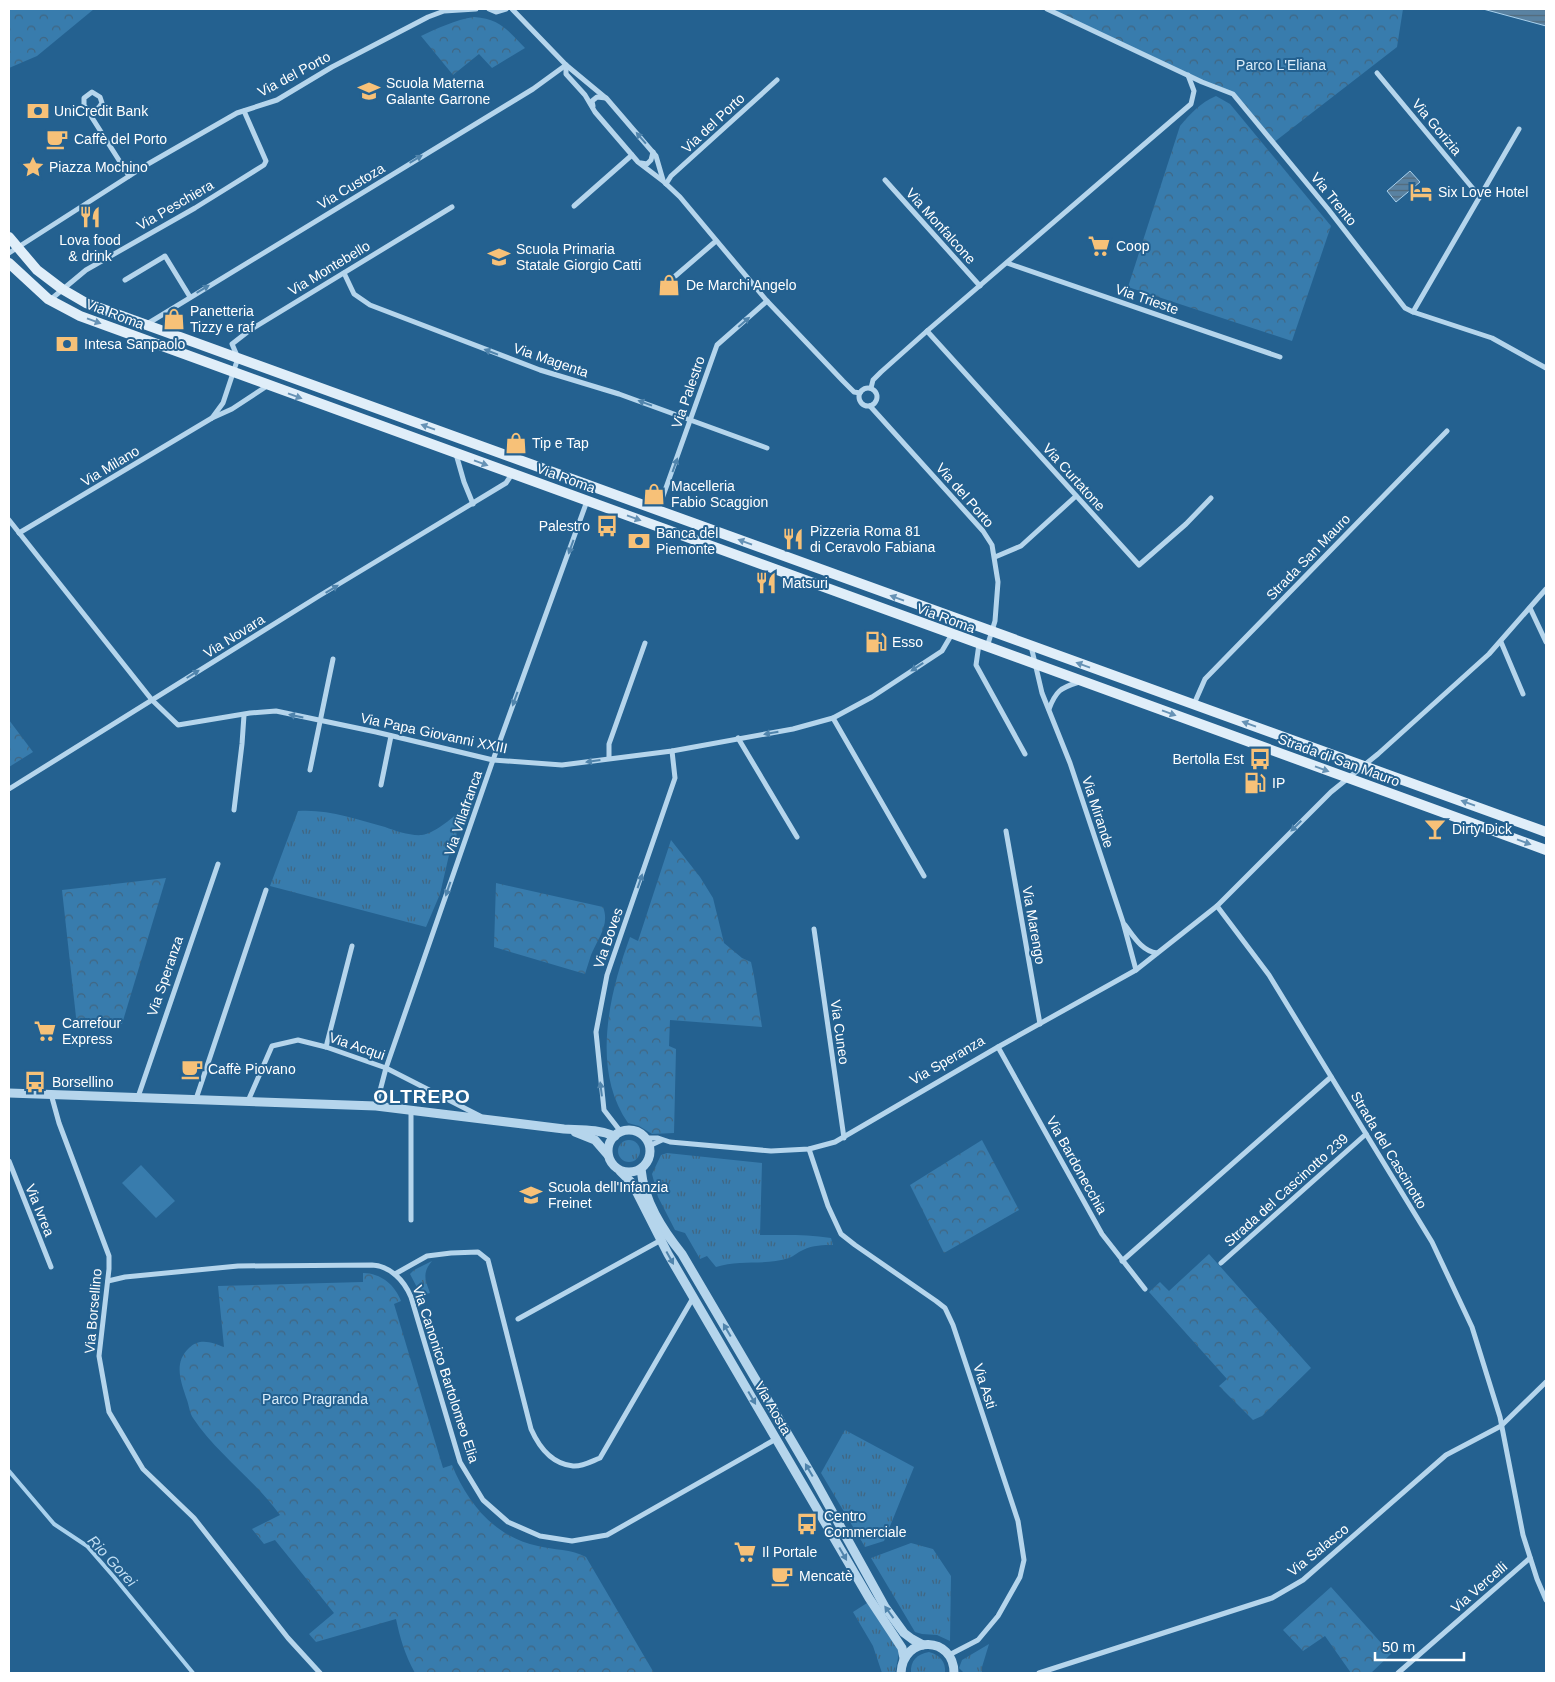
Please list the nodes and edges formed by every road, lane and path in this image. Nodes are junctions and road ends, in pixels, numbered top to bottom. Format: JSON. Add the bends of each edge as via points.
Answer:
{"nodes":[{"id":1,"x":476,"y":9,"type":"edge"},
{"id":2,"x":489,"y":9,"type":"edge"},
{"id":3,"x":506,"y":9,"type":"edge"},
{"id":4,"x":512,"y":9,"type":"edge"},
{"id":5,"x":1047,"y":9,"type":"edge"},
{"id":6,"x":566,"y":65,"type":"junction"},
{"id":7,"x":1377,"y":73,"type":"dead end"},
{"id":8,"x":1188,"y":75,"type":"junction"},
{"id":9,"x":777,"y":80,"type":"dead end"},
{"id":10,"x":607,"y":98,"type":"junction"},
{"id":11,"x":593,"y":108,"type":"junction"},
{"id":12,"x":88,"y":110,"type":"dead end"},
{"id":13,"x":244,"y":111,"type":"junction"},
{"id":14,"x":1519,"y":129,"type":"dead end"},
{"id":15,"x":653,"y":152,"type":"junction"},
{"id":16,"x":632,"y":155,"type":"junction"},
{"id":17,"x":638,"y":162,"type":"junction"},
{"id":18,"x":129,"y":176,"type":"junction"},
{"id":19,"x":885,"y":180,"type":"dead end"},
{"id":20,"x":665,"y":182,"type":"junction"},
{"id":21,"x":1480,"y":197,"type":"junction"},
{"id":22,"x":574,"y":206,"type":"dead end"},
{"id":23,"x":452,"y":207,"type":"dead end"},
{"id":24,"x":9,"y":237,"type":"edge"},
{"id":25,"x":716,"y":241,"type":"junction"},
{"id":26,"x":18,"y":247,"type":"junction"},
{"id":27,"x":9,"y":254,"type":"edge"},
{"id":28,"x":1007,"y":263,"type":"junction"},
{"id":29,"x":10,"y":264,"type":"edge"},
{"id":30,"x":344,"y":273,"type":"junction"},
{"id":31,"x":673,"y":278,"type":"dead end"},
{"id":32,"x":126,"y":280,"type":"dead end"},
{"id":33,"x":980,"y":286,"type":"junction"},
{"id":34,"x":62,"y":289,"type":"junction"},
{"id":35,"x":190,"y":298,"type":"junction"},
{"id":36,"x":50,"y":300,"type":"junction"},
{"id":37,"x":768,"y":301,"type":"junction"},
{"id":38,"x":1414,"y":312,"type":"junction"},
{"id":39,"x":146,"y":324,"type":"junction"},
{"id":40,"x":927,"y":331,"type":"junction"},
{"id":41,"x":1280,"y":356,"type":"dead end"},
{"id":42,"x":238,"y":358,"type":"junction"},
{"id":43,"x":1546,"y":368,"type":"edge"},
{"id":44,"x":233,"y":373,"type":"junction"},
{"id":45,"x":267,"y":386,"type":"junction"},
{"id":46,"x":871,"y":388,"type":"junction"},
{"id":47,"x":860,"y":393,"type":"junction"},
{"id":48,"x":870,"y":406,"type":"junction"},
{"id":49,"x":212,"y":418,"type":"junction"},
{"id":50,"x":691,"y":420,"type":"junction"},
{"id":51,"x":1446,"y":431,"type":"dead end"},
{"id":52,"x":767,"y":448,"type":"dead end"},
{"id":53,"x":456,"y":454,"type":"junction"},
{"id":54,"x":512,"y":474,"type":"junction"},
{"id":55,"x":1076,"y":496,"type":"junction"},
{"id":56,"x":1211,"y":498,"type":"dead end"},
{"id":57,"x":587,"y":501,"type":"junction"},
{"id":58,"x":473,"y":504,"type":"junction"},
{"id":59,"x":658,"y":510,"type":"junction"},
{"id":60,"x":9,"y":520,"type":"edge"},
{"id":61,"x":19,"y":533,"type":"junction"},
{"id":62,"x":994,"y":557,"type":"junction"},
{"id":63,"x":1546,"y":589,"type":"edge"},
{"id":64,"x":1530,"y":608,"type":"junction"},
{"id":65,"x":992,"y":632,"type":"junction"},
{"id":66,"x":952,"y":634,"type":"junction"},
{"id":67,"x":1501,"y":642,"type":"junction"},
{"id":68,"x":1546,"y":642,"type":"edge"},
{"id":69,"x":645,"y":643,"type":"dead end"},
{"id":70,"x":983,"y":646,"type":"junction"},
{"id":71,"x":1031,"y":646,"type":"junction"},
{"id":72,"x":334,"y":659,"type":"dead end"},
{"id":73,"x":1035,"y":665,"type":"junction"},
{"id":74,"x":1082,"y":682,"type":"junction"},
{"id":75,"x":1129,"y":682,"type":"joint"},
{"id":76,"x":1522,"y":694,"type":"dead end"},
{"id":77,"x":1123,"y":697,"type":"joint"},
{"id":78,"x":152,"y":700,"type":"junction"},
{"id":79,"x":1194,"y":704,"type":"junction"},
{"id":80,"x":1048,"y":710,"type":"junction"},
{"id":81,"x":244,"y":714,"type":"junction"},
{"id":82,"x":833,"y":718,"type":"junction"},
{"id":83,"x":320,"y":721,"type":"junction"},
{"id":84,"x":391,"y":736,"type":"junction"},
{"id":85,"x":738,"y":738,"type":"junction"},
{"id":86,"x":672,"y":751,"type":"junction"},
{"id":87,"x":1025,"y":754,"type":"dead end"},
{"id":88,"x":609,"y":758,"type":"junction"},
{"id":89,"x":493,"y":760,"type":"junction"},
{"id":90,"x":1364,"y":765,"type":"junction"},
{"id":91,"x":310,"y":770,"type":"dead end"},
{"id":92,"x":1348,"y":778,"type":"junction"},
{"id":93,"x":381,"y":785,"type":"dead end"},
{"id":94,"x":9,"y":789,"type":"edge"},
{"id":95,"x":234,"y":810,"type":"dead end"},
{"id":96,"x":1006,"y":831,"type":"dead end"},
{"id":97,"x":1546,"y":832,"type":"edge"},
{"id":98,"x":797,"y":837,"type":"dead end"},
{"id":99,"x":1546,"y":850,"type":"edge"},
{"id":100,"x":218,"y":864,"type":"dead end"},
{"id":101,"x":924,"y":876,"type":"dead end"},
{"id":102,"x":266,"y":890,"type":"dead end"},
{"id":103,"x":1217,"y":906,"type":"junction"},
{"id":104,"x":1123,"y":922,"type":"junction"},
{"id":105,"x":814,"y":929,"type":"dead end"},
{"id":106,"x":352,"y":946,"type":"dead end"},
{"id":107,"x":1157,"y":953,"type":"junction"},
{"id":108,"x":1136,"y":970,"type":"junction"},
{"id":109,"x":1040,"y":1024,"type":"junction"},
{"id":110,"x":998,"y":1046,"type":"junction"},
{"id":111,"x":326,"y":1047,"type":"junction"},
{"id":112,"x":386,"y":1068,"type":"junction"},
{"id":113,"x":1331,"y":1078,"type":"junction"},
{"id":114,"x":9,"y":1093,"type":"edge"},
{"id":115,"x":51,"y":1094,"type":"junction"},
{"id":116,"x":138,"y":1097,"type":"junction"},
{"id":117,"x":196,"y":1099,"type":"junction"},
{"id":118,"x":248,"y":1101,"type":"junction"},
{"id":119,"x":376,"y":1106,"type":"junction"},
{"id":120,"x":411,"y":1110,"type":"junction"},
{"id":121,"x":485,"y":1119,"type":"junction"},
{"id":122,"x":568,"y":1129,"type":"junction"},
{"id":123,"x":618,"y":1134,"type":"junction"},
{"id":124,"x":1366,"y":1134,"type":"junction"},
{"id":125,"x":844,"y":1138,"type":"junction"},
{"id":126,"x":662,"y":1140,"type":"junction"},
{"id":127,"x":647,"y":1142,"type":"junction"},
{"id":128,"x":809,"y":1149,"type":"junction"},
{"id":129,"x":608,"y":1155,"type":"junction"},
{"id":130,"x":9,"y":1162,"type":"edge"},
{"id":131,"x":641,"y":1169,"type":"junction"},
{"id":132,"x":620,"y":1171,"type":"junction"},
{"id":133,"x":411,"y":1220,"type":"dead end"},
{"id":134,"x":664,"y":1238,"type":"junction"},
{"id":135,"x":1122,"y":1261,"type":"junction"},
{"id":136,"x":1221,"y":1264,"type":"dead end"},
{"id":137,"x":51,"y":1267,"type":"dead end"},
{"id":138,"x":395,"y":1274,"type":"junction"},
{"id":139,"x":108,"y":1281,"type":"junction"},
{"id":140,"x":1145,"y":1289,"type":"dead end"},
{"id":141,"x":693,"y":1298,"type":"junction"},
{"id":142,"x":518,"y":1319,"type":"dead end"},
{"id":143,"x":1546,"y":1382,"type":"edge"},
{"id":144,"x":1501,"y":1426,"type":"junction"},
{"id":145,"x":776,"y":1439,"type":"junction"},
{"id":146,"x":832,"y":1512,"type":"junction"},
{"id":147,"x":822,"y":1518,"type":"junction"},
{"id":148,"x":1530,"y":1558,"type":"junction"},
{"id":149,"x":1546,"y":1600,"type":"edge"},
{"id":150,"x":923,"y":1644,"type":"junction"},
{"id":151,"x":949,"y":1655,"type":"junction"},
{"id":152,"x":904,"y":1658,"type":"junction"},
{"id":153,"x":320,"y":1673,"type":"edge"},
{"id":154,"x":901,"y":1673,"type":"edge"},
{"id":155,"x":954,"y":1673,"type":"edge"},
{"id":156,"x":1039,"y":1673,"type":"edge"},
{"id":157,"x":1398,"y":1673,"type":"edge"}],
"edges":[{"from":1,"to":13,"type":"street","name":"Via del Porto","via":[[444,11],[428,17],[277,100]]},
{"from":2,"to":3,"type":"street","via":[[496,12]]},
{"from":4,"to":6,"type":"street"},
{"from":5,"to":8,"type":"street","name":"Via Trento"},
{"from":6,"to":10,"type":"street"},
{"from":6,"to":11,"type":"street","via":[[566,74]]},
{"from":35,"to":6,"type":"street","name":"Via Custoza","one_way":true,"via":[[533,89]]},
{"from":7,"to":21,"type":"street","name":"Via Gorizia"},
{"from":8,"to":28,"type":"street","via":[[1194,91],[1191,104]]},
{"from":8,"to":38,"type":"street","name":"Via Trento","via":[[1233,94],[1405,308]]},
{"from":9,"to":20,"type":"street","name":"Via del Porto"},
{"from":10,"to":11,"type":"street","via":[[596,97],[592,100]]},
{"from":15,"to":10,"type":"street","one_way":true},
{"from":11,"to":16,"type":"street"},
{"from":12,"to":18,"type":"street"},
{"from":13,"to":18,"type":"street","name":"Via del Porto"},
{"from":13,"to":34,"type":"street","name":"Via Peschiera","via":[[266,161],[264,166],[86,270]]},
{"from":14,"to":21,"type":"street"},
{"from":15,"to":17,"type":"street","via":[[647,164]]},
{"from":15,"to":20,"type":"street"},
{"from":16,"to":17,"type":"street"},
{"from":16,"to":22,"type":"street"},
{"from":17,"to":20,"type":"street"},
{"from":18,"to":26,"type":"street","name":"Via del Porto"},
{"from":19,"to":33,"type":"street","name":"Via Monfalcone"},
{"from":20,"to":25,"type":"street"},
{"from":21,"to":38,"type":"street"},
{"from":23,"to":30,"type":"street","name":"Via Montebello"},
{"from":24,"to":26,"type":"main road"},
{"from":25,"to":31,"type":"street"},
{"from":25,"to":37,"type":"street"},
{"from":26,"to":27,"type":"street","name":"Via del Porto"},
{"from":26,"to":34,"type":"main road","name":"Via Roma","via":[[37,270]]},
{"from":28,"to":33,"type":"street"},
{"from":28,"to":41,"type":"street","name":"Via Trieste"},
{"from":29,"to":36,"type":"main road","name":"Via Roma"},
{"from":30,"to":42,"type":"street","name":"Via Montebello","via":[[232,344]]},
{"from":50,"to":30,"type":"street","name":"Via Magenta","one_way":true,"via":[[540,370],[370,305],[354,294]]},
{"from":32,"to":35,"type":"street","via":[[165,256]]},
{"from":33,"to":40,"type":"street"},
{"from":34,"to":36,"type":"street","name":"Via Peschiera"},
{"from":34,"to":39,"type":"main road","name":"Via Roma","via":[[86,303]]},
{"from":35,"to":39,"type":"street","name":"Via Custoza"},
{"from":36,"to":44,"type":"main road","name":"Via Roma","one_way":true,"via":[[80,316]]},
{"from":37,"to":47,"type":"street","via":[[842,381]]},
{"from":50,"to":37,"type":"street","name":"Via Palestro","one_way":true,"via":[[717,345]]},
{"from":38,"to":43,"type":"street","via":[[1492,338]]},
{"from":39,"to":42,"type":"main road","name":"Via Roma"},
{"from":40,"to":46,"type":"street","via":[[874,380]]},
{"from":40,"to":55,"type":"street","name":"Via Curtatone"},
{"from":42,"to":44,"type":"street","name":"Via Milano"},
{"from":59,"to":42,"type":"main road","name":"Via Roma","one_way":true},
{"from":44,"to":45,"type":"main road","name":"Via Roma"},
{"from":44,"to":49,"type":"street","name":"Via Milano","via":[[223,402]]},
{"from":45,"to":49,"type":"street","name":"Via Milano"},
{"from":45,"to":53,"type":"main road","name":"Via Roma","one_way":true},
{"from":46,"to":47,"type":"street"},
{"from":46,"to":48,"type":"street","via":[[877,397]]},
{"from":47,"to":48,"type":"street","via":[[861,403]]},
{"from":48,"to":62,"type":"street","name":"Via del Porto","via":[[983,531],[992,545]]},
{"from":49,"to":61,"type":"street","name":"Via Milano"},
{"from":50,"to":52,"type":"street","name":"Via Magenta"},
{"from":59,"to":50,"type":"street","name":"Via Palestro","one_way":true},
{"from":51,"to":79,"type":"street","name":"Strada San Mauro","via":[[1214,669],[1205,679]]},
{"from":53,"to":54,"type":"main road","name":"Via Roma","one_way":true},
{"from":53,"to":58,"type":"street"},
{"from":54,"to":57,"type":"main road","name":"Via Roma"},
{"from":54,"to":58,"type":"street","name":"Via Novara","via":[[506,483]]},
{"from":55,"to":56,"type":"street","name":"Via Curtatone","via":[[1139,565]]},
{"from":55,"to":62,"type":"street","via":[[1021,546]]},
{"from":57,"to":66,"type":"main road","name":"Via Roma","one_way":true},
{"from":57,"to":89,"type":"street","name":"Via Villafranca","one_way":true},
{"from":78,"to":58,"type":"street","name":"Via Novara","one_way":true},
{"from":65,"to":59,"type":"main road","name":"Via Roma","one_way":true},
{"from":60,"to":61,"type":"street","name":"Via Papa Giovanni XXIII"},
{"from":61,"to":78,"type":"street","name":"Via Papa Giovanni XXIII"},
{"from":62,"to":65,"type":"street","name":"Via del Porto","via":[[998,582]]},
{"from":63,"to":64,"type":"street","name":"Via Speranza"},
{"from":64,"to":67,"type":"street","name":"Via Speranza"},
{"from":64,"to":68,"type":"street"},
{"from":65,"to":70,"type":"street","name":"Via del Porto"},
{"from":65,"to":71,"type":"main road","name":"Via Roma"},
{"from":66,"to":70,"type":"main road","name":"Via Roma"},
{"from":66,"to":82,"type":"street","name":"Via Papa Giovanni XXIII","one_way":true,"via":[[942,651],[872,697]]},
{"from":67,"to":76,"type":"street"},
{"from":67,"to":90,"type":"street","name":"Via Speranza"},
{"from":69,"to":88,"type":"street","via":[[609,744]]},
{"from":70,"to":73,"type":"main road","name":"Via Roma"},
{"from":70,"to":87,"type":"street","name":"Via del Porto","via":[[976,665]]},
{"from":71,"to":73,"type":"street","name":"Via Mirande"},
{"from":75,"to":71,"type":"main road","name":"Via Roma","one_way":true},
{"from":72,"to":83,"type":"street"},
{"from":73,"to":74,"type":"main road","name":"Via Roma"},
{"from":73,"to":80,"type":"street","name":"Via Mirande"},
{"from":74,"to":77,"type":"main road","name":"Via Roma"},
{"from":74,"to":80,"type":"street","via":[[1062,688],[1055,694]]},
{"from":75,"to":79,"type":"main road","name":"Strada di San Mauro"},
{"from":77,"to":92,"type":"main road","name":"Strada di San Mauro","one_way":true},
{"from":78,"to":81,"type":"street","name":"Via Papa Giovanni XXIII","via":[[178,726]]},
{"from":78,"to":94,"type":"street","name":"Via Novara"},
{"from":90,"to":79,"type":"main road","name":"Strada di San Mauro","one_way":true},
{"from":80,"to":104,"type":"street","name":"Via Mirande","via":[[1070,762]]},
{"from":83,"to":81,"type":"street","name":"Via Papa Giovanni XXIII","one_way":true,"via":[[276,711]]},
{"from":81,"to":95,"type":"street"},
{"from":82,"to":85,"type":"street","name":"Via Papa Giovanni XXIII","one_way":true},
{"from":82,"to":101,"type":"street"},
{"from":83,"to":84,"type":"street","name":"Via Papa Giovanni XXIII"},
{"from":83,"to":91,"type":"street"},
{"from":84,"to":89,"type":"street","name":"Via Papa Giovanni XXIII"},
{"from":84,"to":93,"type":"street"},
{"from":85,"to":86,"type":"street","name":"Via Papa Giovanni XXIII"},
{"from":85,"to":98,"type":"street"},
{"from":86,"to":88,"type":"street","name":"Via Papa Giovanni XXIII"},
{"from":123,"to":86,"type":"street","name":"Via Boves","one_way":true,"via":[[604,1110],[596,1032],[607,975],[675,778]]},
{"from":88,"to":89,"type":"street","name":"Via Papa Giovanni XXIII","one_way":true,"via":[[562,765]]},
{"from":89,"to":112,"type":"street","name":"Via Villafranca","one_way":true},
{"from":90,"to":92,"type":"street","name":"Via Speranza"},
{"from":97,"to":90,"type":"main road","name":"Strada di San Mauro","one_way":true},
{"from":92,"to":99,"type":"main road","name":"Strada di San Mauro","one_way":true},
{"from":92,"to":103,"type":"street","name":"Via Speranza","one_way":true,"via":[[1330,792]]},
{"from":96,"to":109,"type":"street","name":"Via Marengo"},
{"from":100,"to":116,"type":"street","name":"Via Speranza"},
{"from":102,"to":117,"type":"street"},
{"from":103,"to":107,"type":"street","name":"Via Speranza"},
{"from":103,"to":113,"type":"street","name":"Strada del Cascinotto","via":[[1269,975]]},
{"from":104,"to":107,"type":"street","name":"Via Mirande","via":[[1148,952]]},
{"from":104,"to":108,"type":"street","name":"Via Mirande"},
{"from":105,"to":125,"type":"street","name":"Via Cuneo"},
{"from":106,"to":111,"type":"street"},
{"from":107,"to":108,"type":"street","name":"Via Speranza"},
{"from":108,"to":109,"type":"street","name":"Via Speranza"},
{"from":109,"to":110,"type":"street","name":"Via Speranza"},
{"from":110,"to":125,"type":"street","name":"Via Speranza"},
{"from":110,"to":135,"type":"street","name":"Via Bardonecchia","via":[[1102,1234]]},
{"from":111,"to":112,"type":"street","name":"Via Acqui"},
{"from":111,"to":118,"type":"street","name":"Via Acqui","via":[[298,1040],[272,1046]]},
{"from":112,"to":119,"type":"street","name":"Via Villafranca"},
{"from":112,"to":121,"type":"street","name":"Via Acqui"},
{"from":113,"to":124,"type":"street","name":"Strada del Cascinotto"},
{"from":113,"to":135,"type":"street"},
{"from":114,"to":115,"type":"street"},
{"from":115,"to":116,"type":"street"},
{"from":115,"to":139,"type":"street","name":"Via Borsellino","via":[[109,1256]]},
{"from":116,"to":117,"type":"street"},
{"from":117,"to":118,"type":"street"},
{"from":118,"to":119,"type":"street"},
{"from":119,"to":120,"type":"street"},
{"from":120,"to":121,"type":"street"},
{"from":120,"to":133,"type":"street"},
{"from":121,"to":122,"type":"street"},
{"from":122,"to":123,"type":"street"},
{"from":122,"to":129,"type":"street","via":[[595,1140]]},
{"from":123,"to":127,"type":"street","via":[[634,1131]]},
{"from":123,"to":129,"type":"street","via":[[608,1148]]},
{"from":124,"to":136,"type":"street","name":"Strada del Cascinotto 239"},
{"from":124,"to":144,"type":"street","name":"Strada del Cascinotto","via":[[1432,1242],[1468,1318]]},
{"from":125,"to":128,"type":"street","name":"Via Speranza"},
{"from":126,"to":127,"type":"street"},
{"from":126,"to":127,"type":"street","name":"Via Speranza","via":[[658,1138]]},
{"from":126,"to":128,"type":"street","name":"Via Speranza","via":[[772,1151]]},
{"from":127,"to":131,"type":"street","via":[[649,1158]]},
{"from":128,"to":151,"type":"street","name":"Via Asti","via":[[841,1234],[944,1308],[953,1325],[1018,1520],[1024,1560],[1020,1577],[998,1616],[978,1640]]},
{"from":129,"to":132,"type":"street"},
{"from":130,"to":137,"type":"street","name":"Via Ivrea"},
{"from":131,"to":132,"type":"street"},
{"from":131,"to":134,"type":"street","name":"Via Aosta","via":[[644,1188]]},
{"from":132,"to":134,"type":"street","name":"Via Aosta","via":[[632,1183]]},
{"from":134,"to":141,"type":"street","name":"Via Aosta","one_way":true},
{"from":134,"to":142,"type":"street"},
{"from":146,"to":134,"type":"street","name":"Via Aosta","one_way":true,"via":[[682,1254]]},
{"from":135,"to":140,"type":"street","name":"Via Bardonecchia"},
{"from":138,"to":139,"type":"street","name":"Via Canonico Bartolomeo Elia","via":[[378,1265],[238,1266]]},
{"from":138,"to":141,"type":"street","via":[[427,1256],[478,1252],[488,1260],[531,1430],[538,1446],[555,1460],[574,1466],[600,1458]]},
{"from":138,"to":145,"type":"street","name":"Via Canonico Bartolomeo Elia","via":[[411,1297],[460,1462],[483,1500],[508,1522],[540,1536],[572,1541],[607,1534]]},
{"from":139,"to":153,"type":"street","name":"Via Borsellino","via":[[99,1356],[109,1412],[143,1469],[194,1518],[288,1638]]},
{"from":141,"to":145,"type":"street","name":"Via Aosta","one_way":true},
{"from":143,"to":144,"type":"street"},
{"from":144,"to":148,"type":"street","name":"Strada del Cascinotto"},
{"from":144,"to":156,"type":"street","name":"Via Salasco","via":[[1446,1455],[1303,1580],[1272,1598]]},
{"from":145,"to":147,"type":"street","name":"Via Aosta"},
{"from":146,"to":147,"type":"street"},
{"from":150,"to":146,"type":"street","name":"Via Aosta","one_way":true,"via":[[904,1633],[885,1607]]},
{"from":147,"to":152,"type":"street","name":"Via Aosta","one_way":true,"via":[[902,1648]]},
{"from":148,"to":149,"type":"street","name":"Strada del Cascinotto"},
{"from":148,"to":157,"type":"street","name":"Via Vercelli"},
{"from":150,"to":151,"type":"street","name":"Via Aosta","via":[[939,1647]]},
{"from":150,"to":152,"type":"street","via":[[909,1651]]},
{"from":151,"to":155,"type":"street"},
{"from":152,"to":154,"type":"street"}]}
